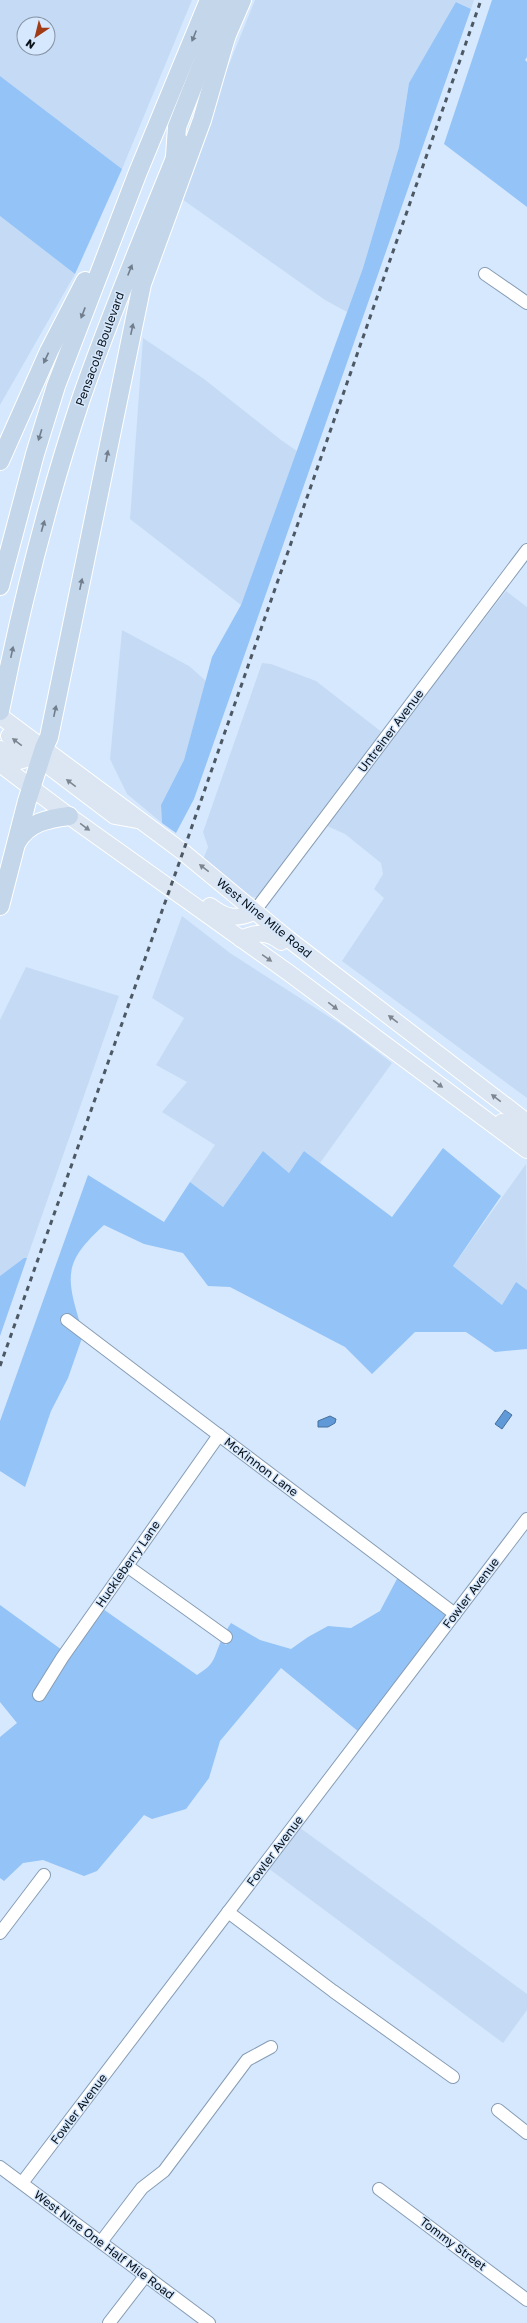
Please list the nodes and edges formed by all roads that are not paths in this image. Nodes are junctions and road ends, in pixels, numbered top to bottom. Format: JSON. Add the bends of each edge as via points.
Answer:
{"nodes":[{"id":1,"x":209,"y":0,"type":"edge"},
{"id":2,"x":227,"y":0,"type":"edge"},
{"id":3,"x":242,"y":0,"type":"edge"},
{"id":4,"x":228,"y":34,"type":"junction"},
{"id":5,"x":174,"y":159,"type":"junction"},
{"id":6,"x":138,"y":172,"type":"junction"},
{"id":7,"x":485,"y":274,"type":"dead end"},
{"id":8,"x":527,"y":303,"type":"edge"},
{"id":9,"x":0,"y":461,"type":"edge"},
{"id":10,"x":527,"y":550,"type":"edge"},
{"id":11,"x":0,"y":586,"type":"edge"},
{"id":12,"x":0,"y":711,"type":"edge"},
{"id":13,"x":0,"y":716,"type":"edge"},
{"id":14,"x":0,"y":730,"type":"edge"},
{"id":15,"x":0,"y":749,"type":"edge"},
{"id":16,"x":39,"y":754,"type":"junction"},
{"id":17,"x":0,"y":764,"type":"edge"},
{"id":18,"x":31,"y":787,"type":"junction"},
{"id":19,"x":69,"y":816,"type":"junction"},
{"id":20,"x":14,"y":848,"type":"junction"},
{"id":21,"x":178,"y":893,"type":"junction"},
{"id":22,"x":0,"y":906,"type":"edge"},
{"id":23,"x":254,"y":912,"type":"junction"},
{"id":24,"x":241,"y":939,"type":"junction"},
{"id":25,"x":353,"y":988,"type":"junction"},
{"id":26,"x":468,"y":1106,"type":"junction"},
{"id":27,"x":527,"y":1122,"type":"edge"},
{"id":28,"x":527,"y":1135,"type":"edge"},
{"id":29,"x":527,"y":1150,"type":"edge"},
{"id":30,"x":67,"y":1320,"type":"dead end"},
{"id":31,"x":219,"y":1435,"type":"junction"},
{"id":32,"x":527,"y":1519,"type":"edge"},
{"id":33,"x":127,"y":1566,"type":"junction"},
{"id":34,"x":455,"y":1614,"type":"junction"},
{"id":35,"x":226,"y":1637,"type":"dead end"},
{"id":36,"x":39,"y":1695,"type":"dead end"},
{"id":37,"x":44,"y":1875,"type":"dead end"},
{"id":38,"x":228,"y":1912,"type":"junction"},
{"id":39,"x":0,"y":1933,"type":"edge"},
{"id":40,"x":271,"y":2047,"type":"dead end"},
{"id":41,"x":453,"y":2077,"type":"dead end"},
{"id":42,"x":498,"y":2110,"type":"dead end"},
{"id":43,"x":527,"y":2133,"type":"edge"},
{"id":44,"x":0,"y":2166,"type":"edge"},
{"id":45,"x":22,"y":2183,"type":"junction"},
{"id":46,"x":379,"y":2189,"type":"dead end"},
{"id":47,"x":101,"y":2242,"type":"junction"},
{"id":48,"x":146,"y":2275,"type":"junction"},
{"id":49,"x":527,"y":2300,"type":"edge"},
{"id":50,"x":109,"y":2323,"type":"edge"},
{"id":51,"x":209,"y":2323,"type":"edge"}],
"edges":[{"from":1,"to":6,"type":"highway","one_way":true},
{"from":2,"to":5,"type":"highway","via":[[177,127]]},
{"from":3,"to":4,"type":"highway","name":"Pensacola Boulevard"},
{"from":4,"to":5,"type":"highway","name":"Pensacola Boulevard"},
{"from":16,"to":4,"type":"highway","one_way":true,"via":[[49,737],[142,284],[202,120]]},
{"from":12,"to":5,"type":"highway","name":"Pensacola Boulevard","one_way":true,"via":[[35,555],[81,400]]},
{"from":6,"to":9,"type":"highway","one_way":true},
{"from":6,"to":11,"type":"highway","one_way":true,"via":[[56,386],[32,462]]},
{"from":7,"to":8,"type":"street"},
{"from":10,"to":23,"type":"street","name":"Untreiner Avenue"},
{"from":13,"to":16,"type":"main road"},
{"from":16,"to":14,"type":"main road","one_way":true},
{"from":15,"to":16,"type":"main road","via":[[19,761]]},
{"from":16,"to":18,"type":"highway"},
{"from":23,"to":16,"type":"main road","name":"West Nine Mile Road","one_way":true,"via":[[221,882],[140,820],[115,816]]},
{"from":17,"to":18,"type":"main road"},
{"from":18,"to":19,"type":"main road"},
{"from":18,"to":20,"type":"highway"},
{"from":19,"to":20,"type":"highway","via":[[49,819],[24,831]]},
{"from":19,"to":21,"type":"main road","one_way":true},
{"from":20,"to":22,"type":"highway"},
{"from":21,"to":23,"type":"main road","via":[[199,897],[221,914],[242,917]]},
{"from":21,"to":24,"type":"main road"},
{"from":23,"to":25,"type":"main road","name":"West Nine Mile Road"},
{"from":24,"to":25,"type":"main road","via":[[253,933],[269,934],[337,986]]},
{"from":24,"to":26,"type":"main road","one_way":true},
{"from":27,"to":25,"type":"main road","name":"West Nine Mile Road","one_way":true},
{"from":26,"to":28,"type":"main road"},
{"from":26,"to":29,"type":"main road"},
{"from":30,"to":31,"type":"street","name":"McKinnon Lane"},
{"from":31,"to":33,"type":"street","name":"Huckleberry Lane"},
{"from":31,"to":34,"type":"street","name":"McKinnon Lane"},
{"from":32,"to":34,"type":"street","name":"Fowler Avenue"},
{"from":33,"to":35,"type":"street"},
{"from":33,"to":36,"type":"street","name":"Huckleberry Lane"},
{"from":34,"to":38,"type":"street","name":"Fowler Avenue"},
{"from":37,"to":39,"type":"street"},
{"from":38,"to":41,"type":"street"},
{"from":38,"to":45,"type":"street","name":"Fowler Avenue"},
{"from":40,"to":47,"type":"street","via":[[247,2060],[164,2171],[138,2192]]},
{"from":42,"to":43,"type":"street"},
{"from":44,"to":45,"type":"street","name":"West Nine One Half Mile Road"},
{"from":45,"to":47,"type":"street","name":"West Nine One Half Mile Road"},
{"from":46,"to":49,"type":"street","name":"Tommy Street"},
{"from":47,"to":48,"type":"street","name":"West Nine One Half Mile Road"},
{"from":48,"to":50,"type":"street"},
{"from":48,"to":51,"type":"street","name":"West Nine One Half Mile Road"}]}
